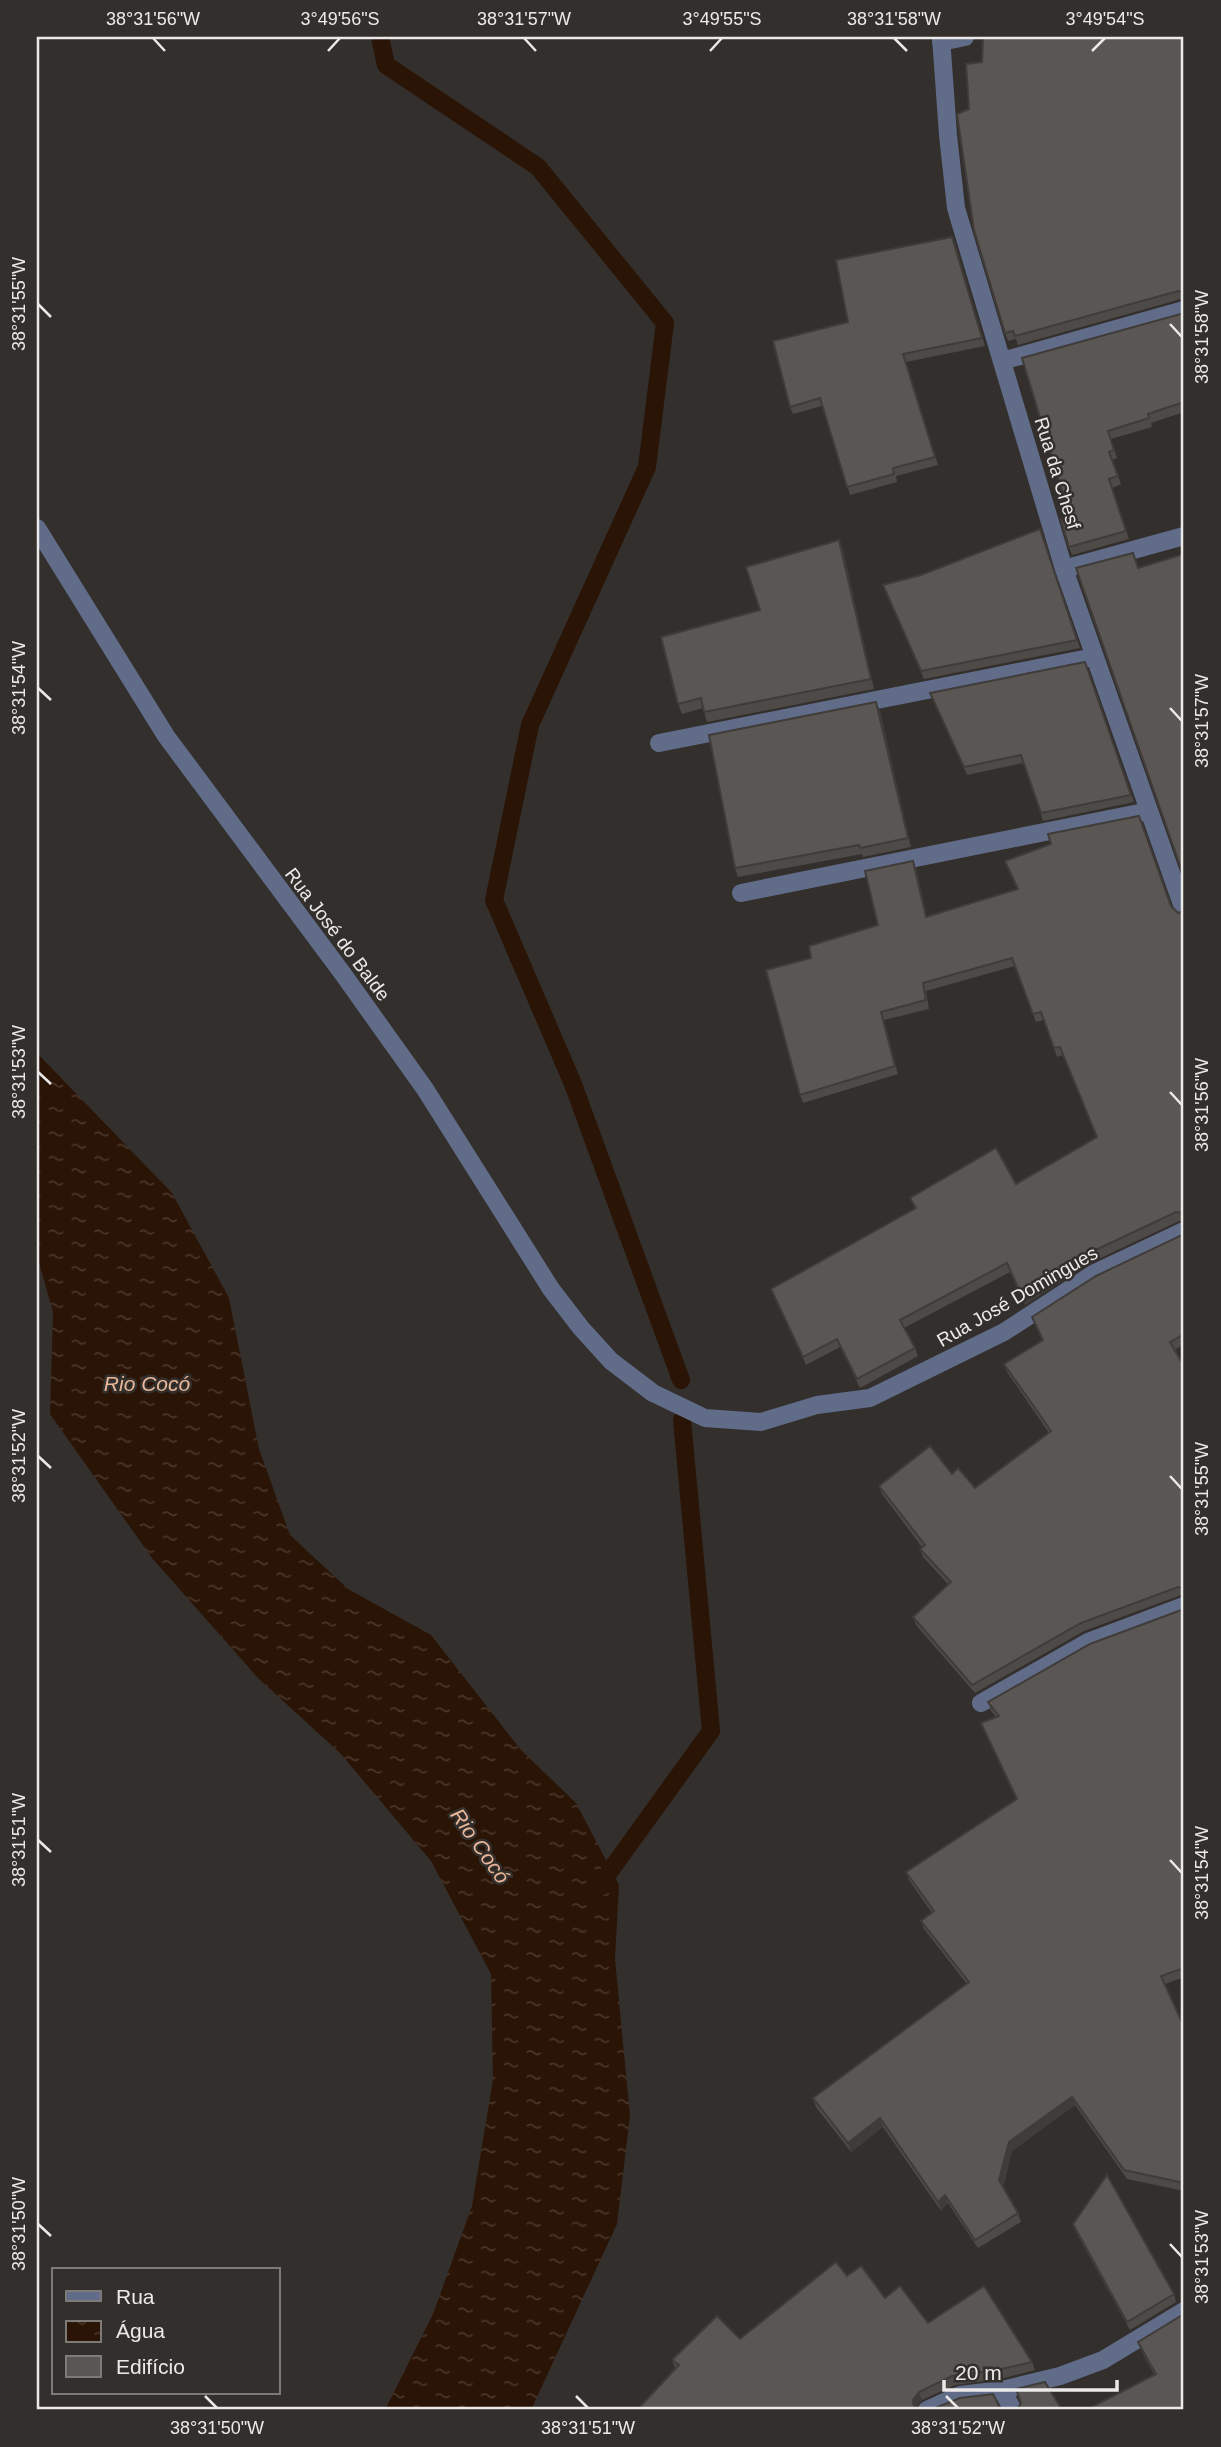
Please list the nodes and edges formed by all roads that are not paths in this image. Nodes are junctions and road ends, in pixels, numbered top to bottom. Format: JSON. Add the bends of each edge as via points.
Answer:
{"nodes":[{"id":1,"x":965,"y":37,"type":"edge"},
{"id":2,"x":941,"y":39,"type":"edge"},
{"id":3,"x":1184,"y":310,"type":"edge"},
{"id":4,"x":1002,"y":361,"type":"junction"},
{"id":5,"x":37,"y":528,"type":"edge"},
{"id":6,"x":1184,"y":536,"type":"edge"},
{"id":7,"x":1064,"y":569,"type":"junction"},
{"id":8,"x":1094,"y":657,"type":"junction"},
{"id":9,"x":659,"y":743,"type":"dead end"},
{"id":10,"x":1149,"y":811,"type":"junction"},
{"id":11,"x":741,"y":893,"type":"dead end"},
{"id":12,"x":1184,"y":910,"type":"edge"},
{"id":13,"x":1184,"y":1231,"type":"edge"},
{"id":14,"x":870,"y":1398,"type":"joint"},
{"id":15,"x":1184,"y":1606,"type":"edge"},
{"id":16,"x":981,"y":1703,"type":"dead end"},
{"id":17,"x":1184,"y":2311,"type":"edge"},
{"id":18,"x":1002,"y":2390,"type":"junction"},
{"id":19,"x":927,"y":2410,"type":"edge"},
{"id":20,"x":1013,"y":2410,"type":"edge"}],
"edges":[{"from":1,"to":2,"type":"street"},
{"from":2,"to":4,"type":"street","name":"Rua da Chesf","via":[[956,208]]},
{"from":3,"to":4,"type":"street"},
{"from":4,"to":7,"type":"street","name":"Rua da Chesf"},
{"from":5,"to":14,"type":"street","name":"Rua José do Balde","via":[[166,736],[425,1089],[551,1289],[611,1361],[653,1393],[705,1418],[761,1422],[817,1405]]},
{"from":6,"to":7,"type":"street"},
{"from":7,"to":8,"type":"street","name":"Rua da Chesf"},
{"from":8,"to":9,"type":"street"},
{"from":8,"to":10,"type":"street","name":"Rua da Chesf"},
{"from":10,"to":11,"type":"street"},
{"from":10,"to":12,"type":"street","name":"Rua da Chesf"},
{"from":13,"to":14,"type":"street","name":"Rua José Domingues","via":[[1094,1274],[1004,1332]]},
{"from":15,"to":16,"type":"street","via":[[1088,1642]]},
{"from":17,"to":18,"type":"street","via":[[1103,2360]]},
{"from":18,"to":19,"type":"street","via":[[960,2395]]},
{"from":18,"to":20,"type":"street"}]}
